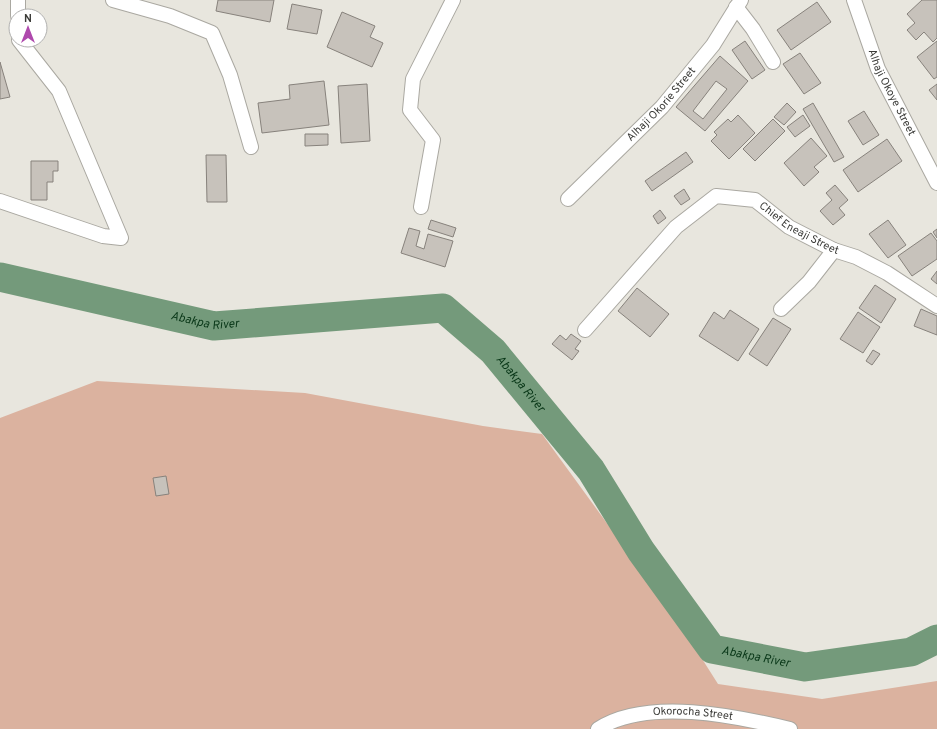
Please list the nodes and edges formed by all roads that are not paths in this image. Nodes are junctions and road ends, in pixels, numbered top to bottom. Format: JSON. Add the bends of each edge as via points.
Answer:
{"nodes":[{"id":1,"x":113,"y":0,"type":"edge"},
{"id":2,"x":453,"y":0,"type":"edge"},
{"id":3,"x":854,"y":0,"type":"edge"},
{"id":4,"x":738,"y":3,"type":"edge"},
{"id":5,"x":26,"y":48,"type":"edge"},
{"id":6,"x":773,"y":62,"type":"dead end"},
{"id":7,"x":251,"y":147,"type":"dead end"},
{"id":8,"x":937,"y":183,"type":"edge"},
{"id":9,"x":568,"y":199,"type":"dead end"},
{"id":10,"x":0,"y":200,"type":"edge"},
{"id":11,"x":421,"y":207,"type":"dead end"},
{"id":12,"x":834,"y":250,"type":"junction"},
{"id":13,"x":937,"y":306,"type":"edge"},
{"id":14,"x":781,"y":309,"type":"dead end"},
{"id":15,"x":585,"y":330,"type":"dead end"},
{"id":16,"x":598,"y":729,"type":"edge"},
{"id":17,"x":790,"y":729,"type":"edge"}],
"edges":[{"from":1,"to":7,"type":"street","via":[[170,16],[212,33],[230,76]]},
{"from":2,"to":11,"type":"street","via":[[413,79],[410,110],[433,140]]},
{"from":3,"to":8,"type":"street","name":"Alhaji Okoye Street","via":[[878,69]]},
{"from":4,"to":6,"type":"street"},
{"from":4,"to":9,"type":"street","name":"Alhaji Okorie Street","via":[[713,45],[662,107]]},
{"from":5,"to":10,"type":"street","via":[[59,91],[120,238],[103,236]]},
{"from":12,"to":13,"type":"street","name":"Chief Eneaji Street","via":[[856,257],[887,273]]},
{"from":12,"to":14,"type":"street","via":[[809,282]]},
{"from":12,"to":15,"type":"street","name":"Chief Eneaji Street","via":[[790,227],[755,200],[716,196],[676,227]]},
{"from":16,"to":17,"type":"street","name":"Okorocha Street","via":[[623,718],[662,711],[686,711]]}]}
